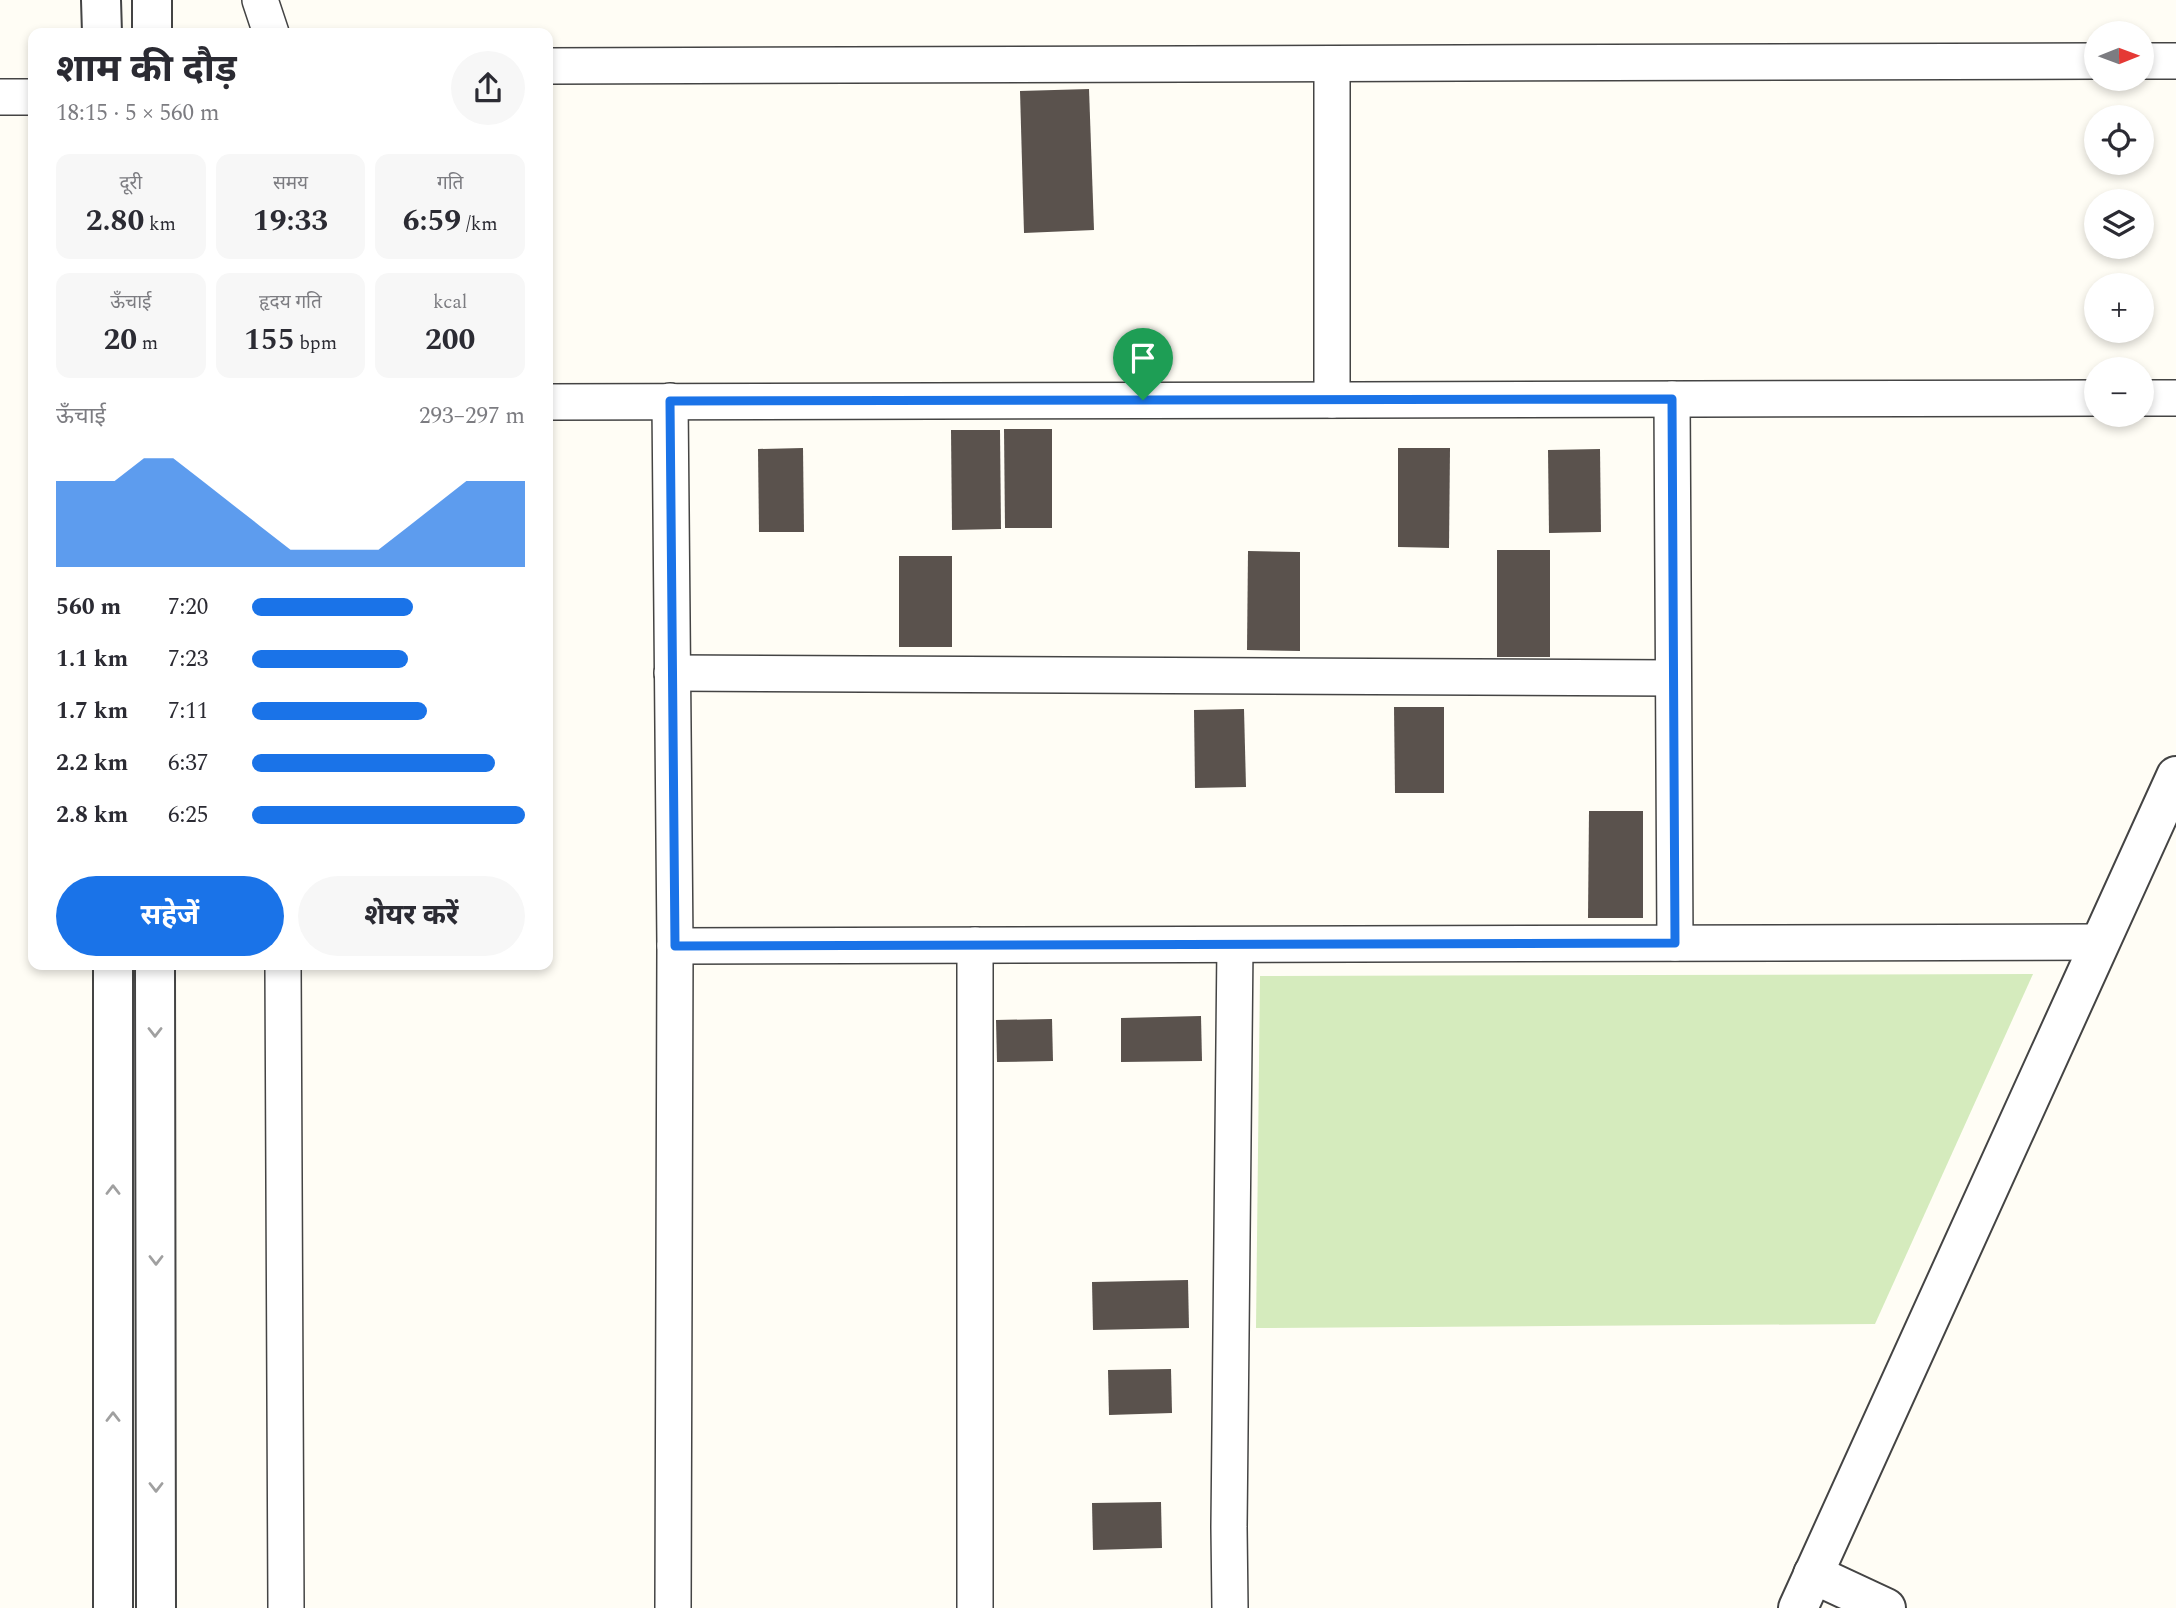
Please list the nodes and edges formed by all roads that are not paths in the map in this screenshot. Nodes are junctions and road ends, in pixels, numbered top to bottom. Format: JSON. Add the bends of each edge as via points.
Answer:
{"nodes":[{"id":1,"x":101,"y":0,"type":"edge"},
{"id":2,"x":152,"y":0,"type":"edge"},
{"id":3,"x":260,"y":0,"type":"edge"},
{"id":4,"x":102,"y":28,"type":"edge"},
{"id":5,"x":152,"y":28,"type":"edge"},
{"id":6,"x":269,"y":28,"type":"edge"},
{"id":7,"x":2084,"y":61,"type":"edge"},
{"id":8,"x":2154,"y":61,"type":"edge"},
{"id":9,"x":2176,"y":61,"type":"edge"},
{"id":10,"x":1332,"y":65,"type":"junction"},
{"id":11,"x":553,"y":66,"type":"edge"},
{"id":12,"x":0,"y":97,"type":"edge"},
{"id":13,"x":28,"y":97,"type":"edge"},
{"id":14,"x":2084,"y":398,"type":"edge"},
{"id":15,"x":2154,"y":398,"type":"edge"},
{"id":16,"x":2176,"y":398,"type":"edge"},
{"id":17,"x":1672,"y":399,"type":"junction"},
{"id":18,"x":1332,"y":400,"type":"junction"},
{"id":19,"x":670,"y":401,"type":"junction"},
{"id":20,"x":553,"y":402,"type":"edge"},
{"id":21,"x":672,"y":673,"type":"junction"},
{"id":22,"x":1673,"y":678,"type":"junction"},
{"id":23,"x":2176,"y":776,"type":"edge"},
{"id":24,"x":2101,"y":942,"type":"junction"},
{"id":25,"x":1675,"y":943,"type":"junction"},
{"id":26,"x":975,"y":945,"type":"junction"},
{"id":27,"x":1235,"y":945,"type":"junction"},
{"id":28,"x":675,"y":946,"type":"junction"},
{"id":29,"x":113,"y":970,"type":"edge"},
{"id":30,"x":155,"y":970,"type":"edge"},
{"id":31,"x":282,"y":970,"type":"edge"},
{"id":32,"x":1814,"y":1574,"type":"junction"},
{"id":33,"x":113,"y":1608,"type":"edge"},
{"id":34,"x":156,"y":1608,"type":"edge"},
{"id":35,"x":286,"y":1608,"type":"edge"},
{"id":36,"x":673,"y":1608,"type":"edge"},
{"id":37,"x":975,"y":1608,"type":"edge"},
{"id":38,"x":1230,"y":1608,"type":"edge"},
{"id":39,"x":1798,"y":1608,"type":"edge"},
{"id":40,"x":1885,"y":1608,"type":"edge"}],
"edges":[{"from":1,"to":4,"type":"street"},
{"from":2,"to":5,"type":"street"},
{"from":3,"to":6,"type":"street"},
{"from":7,"to":10,"type":"street"},
{"from":8,"to":9,"type":"street"},
{"from":10,"to":11,"type":"street"},
{"from":10,"to":18,"type":"street"},
{"from":12,"to":13,"type":"street"},
{"from":14,"to":17,"type":"street"},
{"from":15,"to":16,"type":"street"},
{"from":17,"to":18,"type":"street"},
{"from":17,"to":22,"type":"street"},
{"from":18,"to":19,"type":"street"},
{"from":19,"to":20,"type":"street"},
{"from":19,"to":21,"type":"street"},
{"from":21,"to":22,"type":"street"},
{"from":21,"to":28,"type":"street"},
{"from":22,"to":25,"type":"street"},
{"from":23,"to":24,"type":"street"},
{"from":24,"to":25,"type":"street"},
{"from":24,"to":32,"type":"street"},
{"from":25,"to":27,"type":"street"},
{"from":26,"to":27,"type":"street"},
{"from":26,"to":28,"type":"street"},
{"from":26,"to":37,"type":"street"},
{"from":27,"to":38,"type":"street"},
{"from":28,"to":36,"type":"street"},
{"from":33,"to":29,"type":"street","one_way":true},
{"from":30,"to":34,"type":"street","one_way":true},
{"from":31,"to":35,"type":"street"},
{"from":32,"to":39,"type":"street"},
{"from":32,"to":40,"type":"street"}]}
